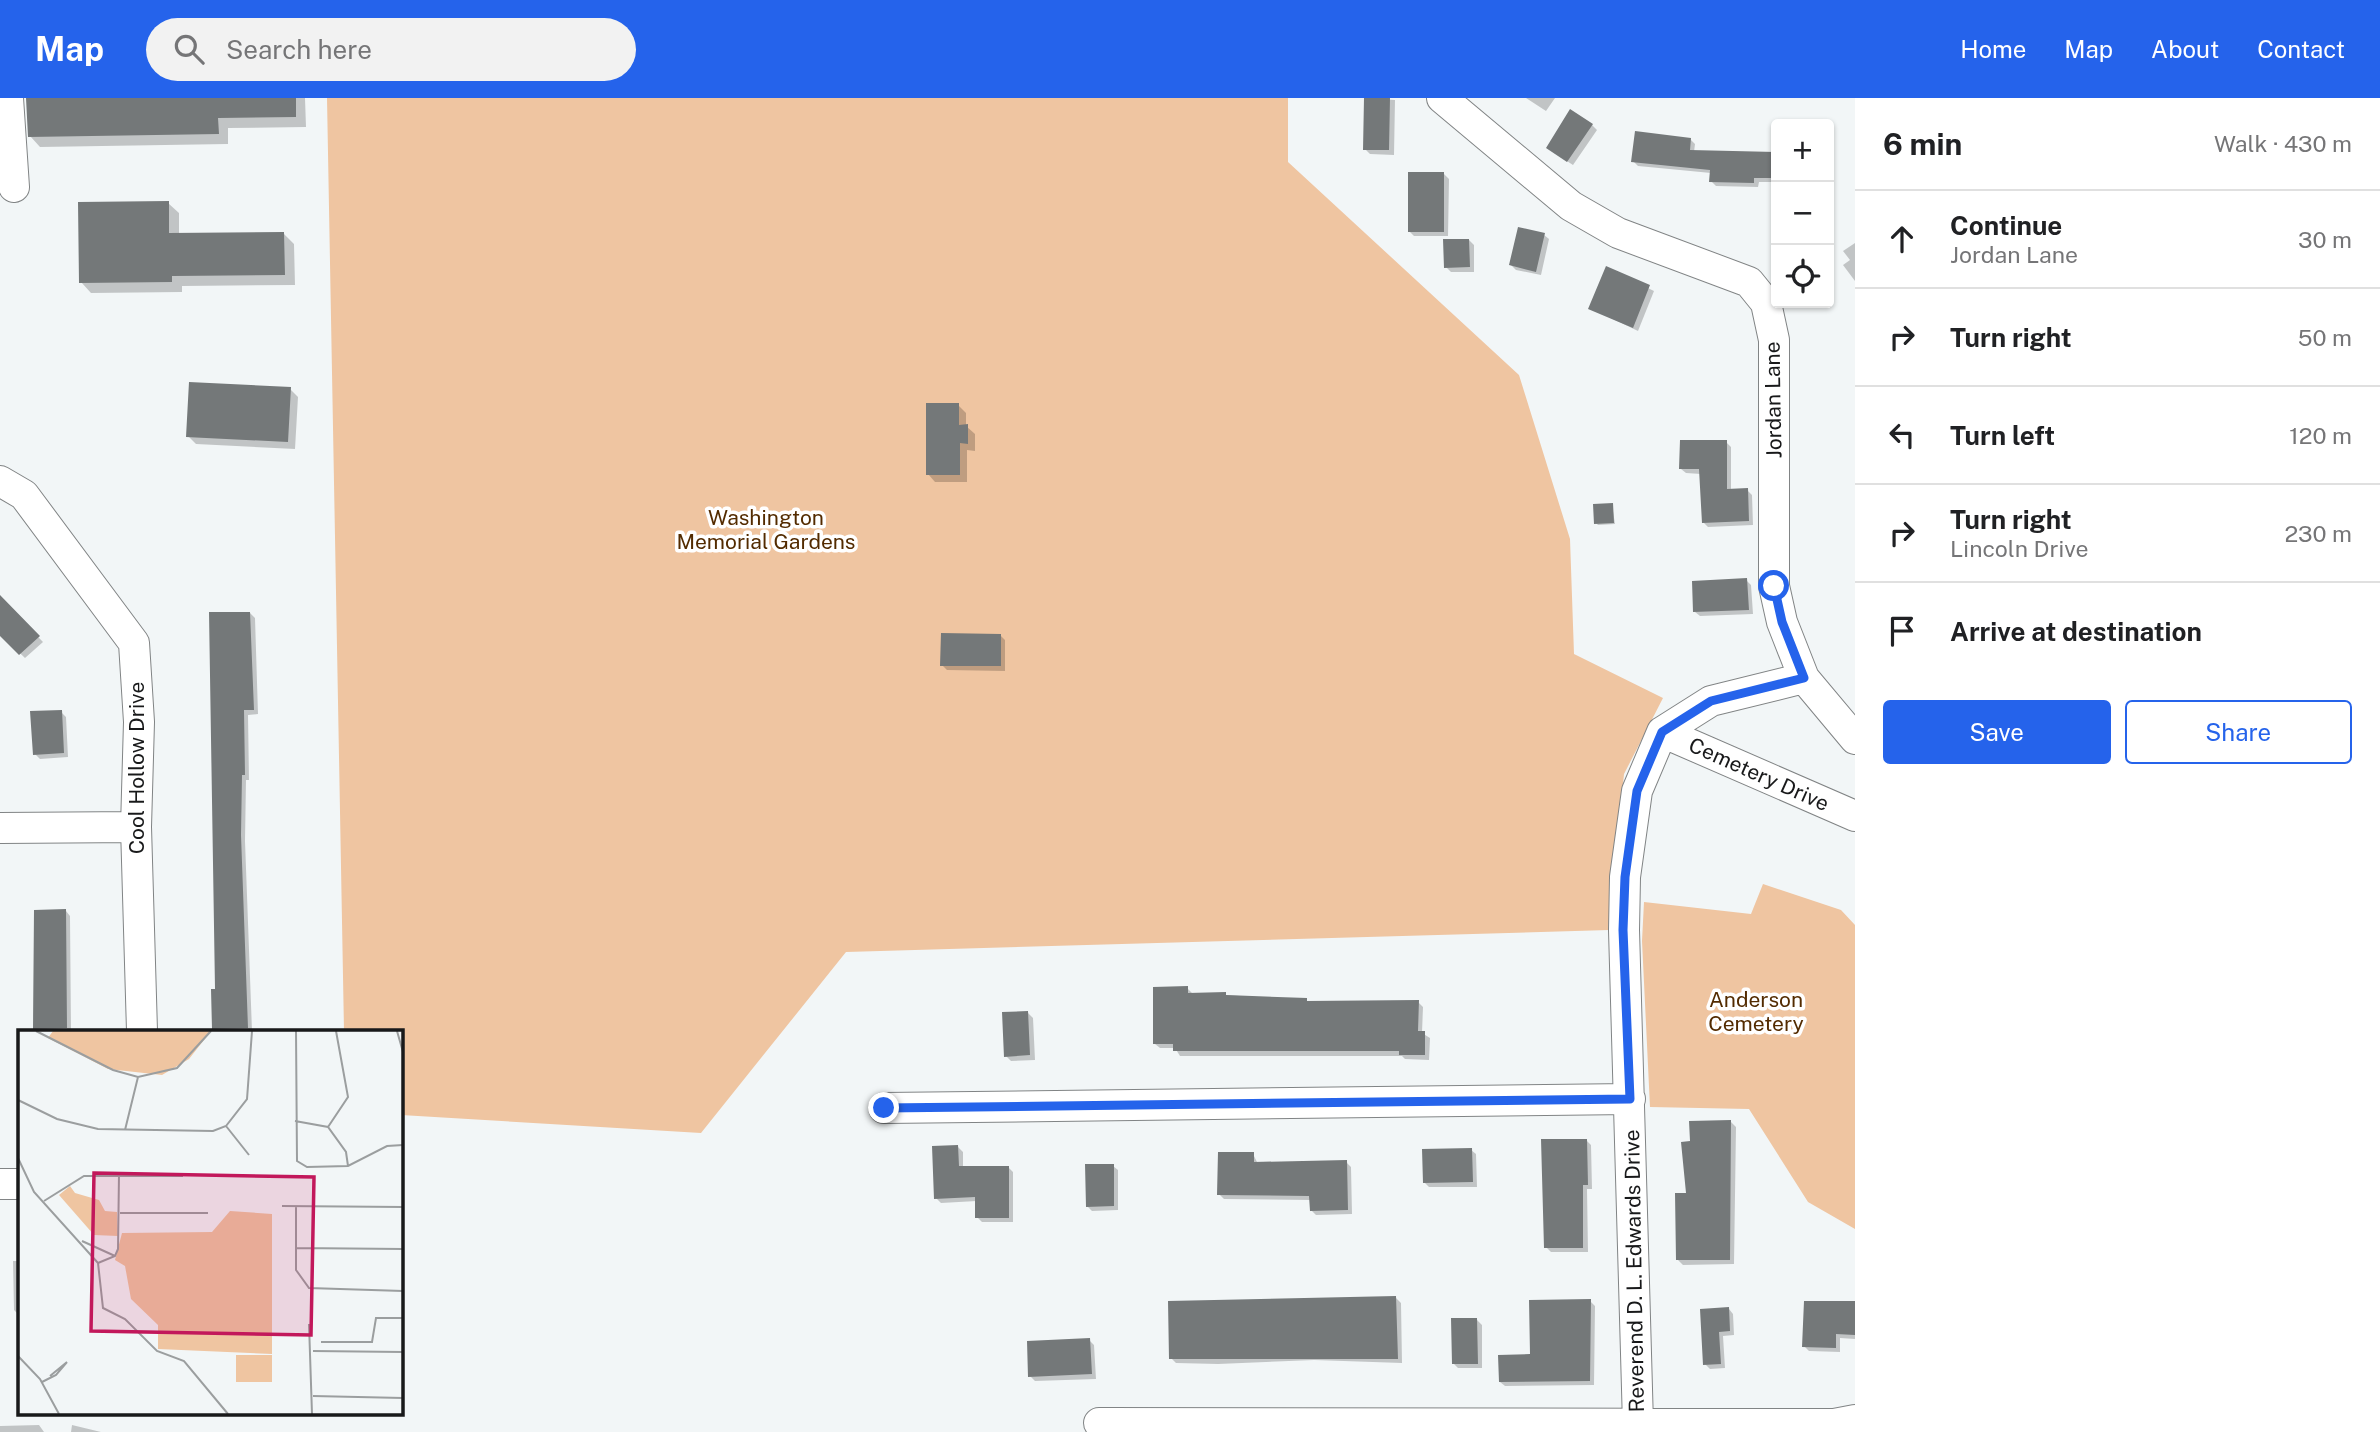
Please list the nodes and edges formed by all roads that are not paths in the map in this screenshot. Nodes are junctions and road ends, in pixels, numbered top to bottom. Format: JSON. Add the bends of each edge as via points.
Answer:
{"nodes":[{"id":1,"x":8,"y":98,"type":"edge"},
{"id":2,"x":1442,"y":98,"type":"edge"},
{"id":3,"x":14,"y":187,"type":"dead end"},
{"id":4,"x":0,"y":481,"type":"edge"},
{"id":5,"x":1804,"y":678,"type":"junction"},
{"id":6,"x":1662,"y":732,"type":"junction"},
{"id":7,"x":1855,"y":738,"type":"edge"},
{"id":8,"x":1855,"y":816,"type":"edge"},
{"id":9,"x":136,"y":827,"type":"junction"},
{"id":10,"x":0,"y":828,"type":"edge"},
{"id":11,"x":142,"y":1030,"type":"edge"},
{"id":12,"x":1630,"y":1099,"type":"junction"},
{"id":13,"x":884,"y":1108,"type":"dead end"},
{"id":14,"x":0,"y":1184,"type":"edge"},
{"id":15,"x":18,"y":1184,"type":"edge"},
{"id":16,"x":1855,"y":1420,"type":"edge"},
{"id":17,"x":1099,"y":1423,"type":"dead end"},
{"id":18,"x":1638,"y":1424,"type":"junction"}],
"edges":[{"from":1,"to":3,"type":"street"},
{"from":2,"to":5,"type":"street","name":"Jordan Lane","via":[[1571,206],[1618,233],[1749,282],[1766,303],[1774,340],[1774,586],[1782,622]]},
{"from":4,"to":9,"type":"street","name":"Cool Hollow Drive","via":[[24,495],[134,643],[139,722]]},
{"from":5,"to":6,"type":"street","via":[[1711,701]]},
{"from":5,"to":7,"type":"street","name":"Jordan Lane"},
{"from":6,"to":8,"type":"street","name":"Cemetery Drive"},
{"from":6,"to":12,"type":"street","name":"Reverend D. L. Edwards Drive","via":[[1637,791],[1625,877]]},
{"from":9,"to":10,"type":"street"},
{"from":9,"to":11,"type":"street","name":"Cool Hollow Drive"},
{"from":12,"to":13,"type":"street"},
{"from":12,"to":18,"type":"street","name":"Reverend D. L. Edwards Drive"},
{"from":14,"to":15,"type":"street"},
{"from":16,"to":18,"type":"street","via":[[1834,1424]]},
{"from":17,"to":18,"type":"street"}]}
